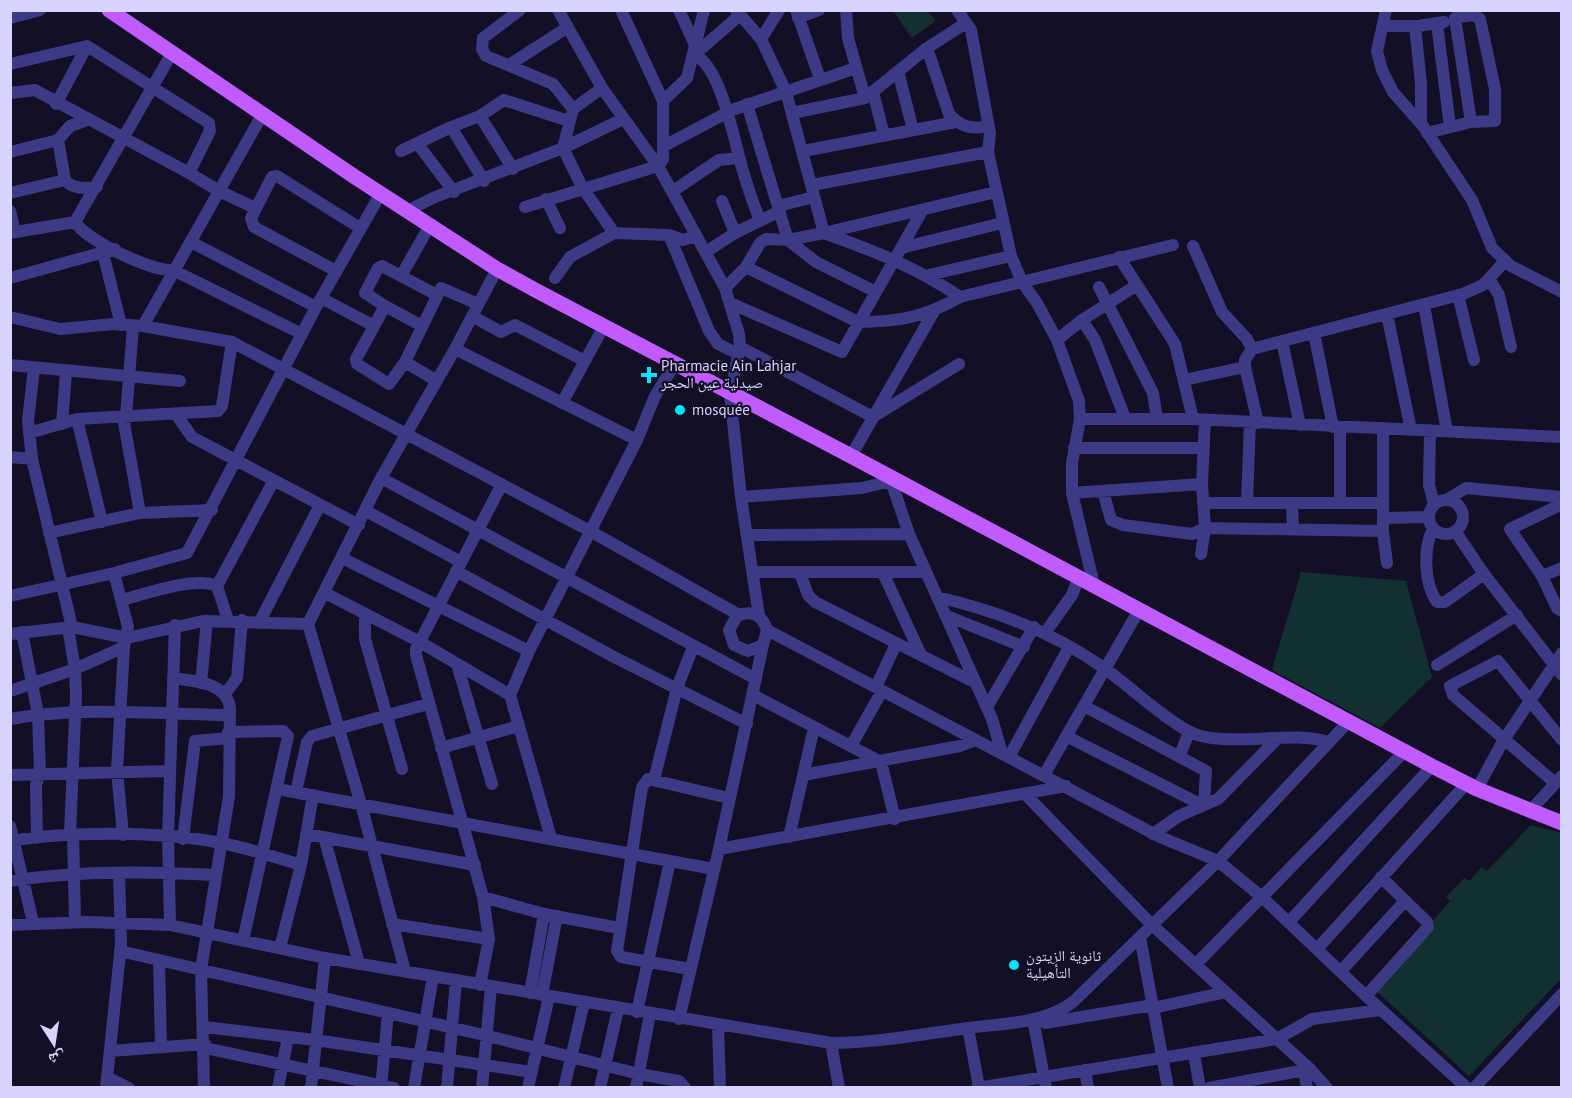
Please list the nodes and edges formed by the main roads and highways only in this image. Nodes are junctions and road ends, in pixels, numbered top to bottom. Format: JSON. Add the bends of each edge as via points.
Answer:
{"nodes":[{"id":1,"x":109,"y":10,"type":"edge"},
{"id":2,"x":1562,"y":823,"type":"edge"}],
"edges":[{"from":1,"to":2,"type":"main road","via":[[497,269],[1432,766]]}]}
